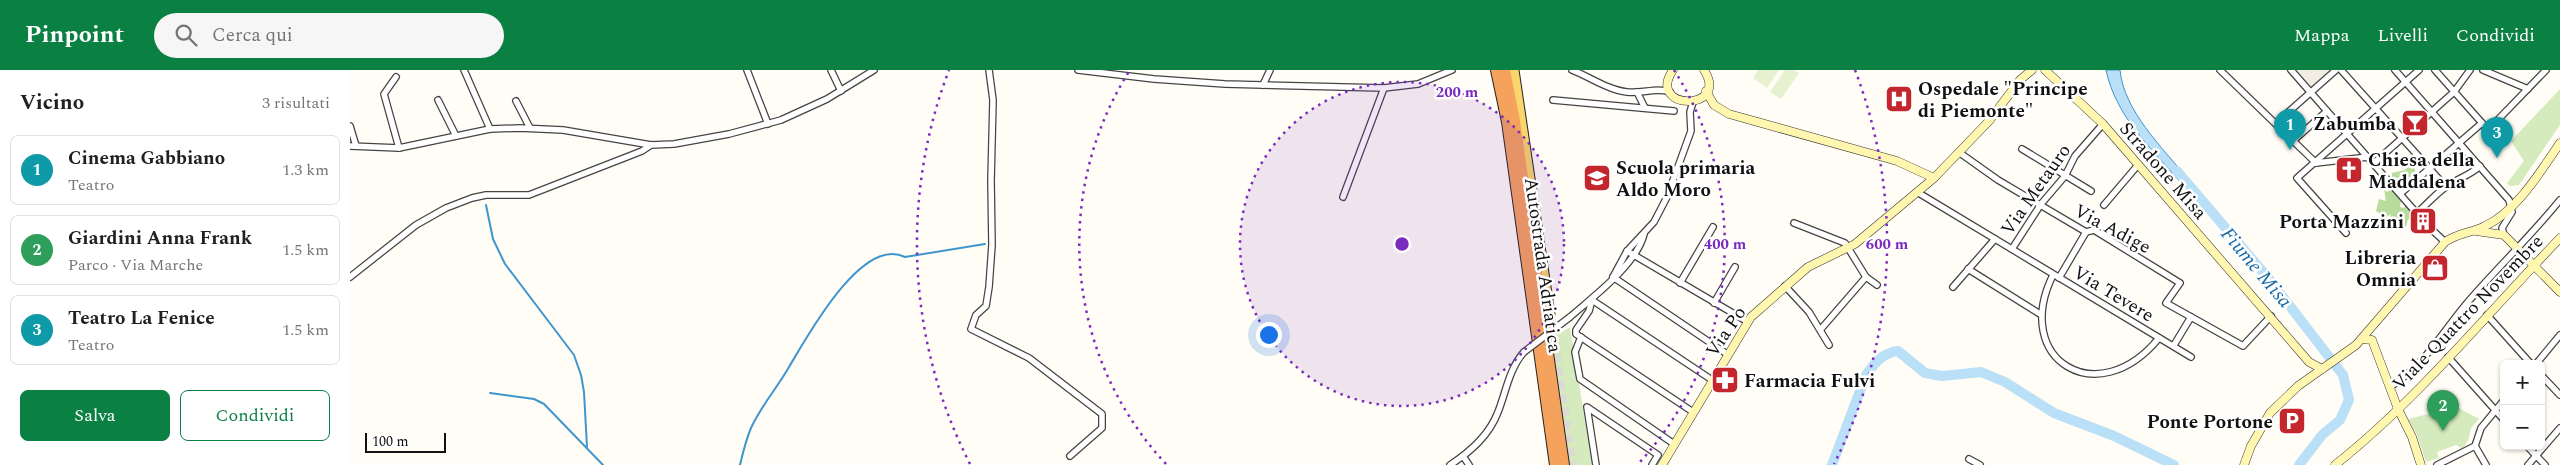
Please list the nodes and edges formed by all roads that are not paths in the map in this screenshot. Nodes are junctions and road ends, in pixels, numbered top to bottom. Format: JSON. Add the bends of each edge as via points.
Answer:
{"nodes":[{"id":1,"x":464,"y":70,"type":"edge"},
{"id":2,"x":747,"y":70,"type":"edge"},
{"id":3,"x":830,"y":70,"type":"edge"},
{"id":4,"x":874,"y":70,"type":"edge"},
{"id":5,"x":989,"y":70,"type":"edge"},
{"id":6,"x":1078,"y":70,"type":"edge"},
{"id":7,"x":1270,"y":70,"type":"edge"},
{"id":8,"x":1452,"y":70,"type":"edge"},
{"id":9,"x":1496,"y":70,"type":"edge"},
{"id":10,"x":1506,"y":70,"type":"edge"},
{"id":11,"x":1514,"y":70,"type":"edge"},
{"id":12,"x":1572,"y":70,"type":"edge"},
{"id":13,"x":1673,"y":70,"type":"edge"},
{"id":14,"x":1704,"y":70,"type":"edge"},
{"id":15,"x":2024,"y":70,"type":"edge"},
{"id":16,"x":2032,"y":70,"type":"edge"},
{"id":17,"x":2220,"y":70,"type":"edge"},
{"id":18,"x":2291,"y":70,"type":"edge"},
{"id":19,"x":2336,"y":70,"type":"edge"},
{"id":20,"x":2341,"y":70,"type":"edge"},
{"id":21,"x":2395,"y":70,"type":"edge"},
{"id":22,"x":2419,"y":70,"type":"edge"},
{"id":23,"x":2435,"y":70,"type":"edge"},
{"id":24,"x":2470,"y":70,"type":"edge"},
{"id":25,"x":2483,"y":70,"type":"edge"},
{"id":26,"x":2546,"y":70,"type":"edge"},
{"id":27,"x":2044,"y":71,"type":"edge"},
{"id":28,"x":396,"y":77,"type":"dead end"},
{"id":29,"x":2020,"y":80,"type":"junction"},
{"id":30,"x":1668,"y":82,"type":"junction"},
{"id":31,"x":2406,"y":82,"type":"junction"},
{"id":32,"x":1263,"y":85,"type":"junction"},
{"id":33,"x":1384,"y":88,"type":"junction"},
{"id":34,"x":2528,"y":89,"type":"junction"},
{"id":35,"x":841,"y":90,"type":"junction"},
{"id":36,"x":1655,"y":90,"type":"junction"},
{"id":37,"x":1706,"y":91,"type":"junction"},
{"id":38,"x":1637,"y":92,"type":"junction"},
{"id":39,"x":1670,"y":92,"type":"junction"},
{"id":40,"x":2311,"y":92,"type":"junction"},
{"id":41,"x":2454,"y":92,"type":"junction"},
{"id":42,"x":1701,"y":98,"type":"junction"},
{"id":43,"x":438,"y":100,"type":"dead end"},
{"id":44,"x":1553,"y":100,"type":"dead end"},
{"id":45,"x":516,"y":101,"type":"dead end"},
{"id":46,"x":1684,"y":102,"type":"junction"},
{"id":47,"x":1693,"y":102,"type":"junction"},
{"id":48,"x":1711,"y":102,"type":"junction"},
{"id":49,"x":1645,"y":108,"type":"junction"},
{"id":50,"x":2377,"y":109,"type":"junction"},
{"id":51,"x":1674,"y":111,"type":"dead end"},
{"id":52,"x":2327,"y":111,"type":"junction"},
{"id":53,"x":1690,"y":112,"type":"junction"},
{"id":54,"x":2432,"y":112,"type":"junction"},
{"id":55,"x":2276,"y":122,"type":"junction"},
{"id":56,"x":2482,"y":123,"type":"junction"},
{"id":57,"x":768,"y":124,"type":"junction"},
{"id":58,"x":2103,"y":124,"type":"junction"},
{"id":59,"x":350,"y":126,"type":"edge"},
{"id":60,"x":530,"y":128,"type":"junction"},
{"id":61,"x":490,"y":129,"type":"junction"},
{"id":62,"x":2348,"y":135,"type":"junction"},
{"id":63,"x":456,"y":136,"type":"junction"},
{"id":64,"x":2403,"y":138,"type":"junction"},
{"id":65,"x":2294,"y":140,"type":"junction"},
{"id":66,"x":2459,"y":143,"type":"junction"},
{"id":67,"x":2560,"y":143,"type":"edge"},
{"id":68,"x":651,"y":145,"type":"junction"},
{"id":69,"x":353,"y":146,"type":"edge"},
{"id":70,"x":399,"y":148,"type":"junction"},
{"id":71,"x":2022,"y":149,"type":"dead end"},
{"id":72,"x":1960,"y":152,"type":"junction"},
{"id":73,"x":2368,"y":158,"type":"junction"},
{"id":74,"x":2316,"y":163,"type":"junction"},
{"id":75,"x":2374,"y":164,"type":"junction"},
{"id":76,"x":2138,"y":165,"type":"junction"},
{"id":77,"x":2480,"y":166,"type":"junction"},
{"id":78,"x":2430,"y":168,"type":"junction"},
{"id":79,"x":2065,"y":176,"type":"junction"},
{"id":80,"x":1934,"y":178,"type":"junction"},
{"id":81,"x":2446,"y":187,"type":"junction"},
{"id":82,"x":2091,"y":191,"type":"dead end"},
{"id":83,"x":1917,"y":192,"type":"junction"},
{"id":84,"x":2401,"y":193,"type":"junction"},
{"id":85,"x":1343,"y":197,"type":"dead end"},
{"id":86,"x":2560,"y":200,"type":"edge"},
{"id":87,"x":2041,"y":204,"type":"junction"},
{"id":88,"x":2104,"y":205,"type":"dead end"},
{"id":89,"x":2512,"y":205,"type":"junction"},
{"id":90,"x":1794,"y":223,"type":"dead end"},
{"id":91,"x":2428,"y":226,"type":"dead end"},
{"id":92,"x":1713,"y":227,"type":"dead end"},
{"id":93,"x":2471,"y":231,"type":"junction"},
{"id":94,"x":2086,"y":232,"type":"junction"},
{"id":95,"x":2346,"y":233,"type":"dead end"},
{"id":96,"x":1644,"y":234,"type":"junction"},
{"id":97,"x":2504,"y":236,"type":"junction"},
{"id":98,"x":2560,"y":238,"type":"edge"},
{"id":99,"x":1995,"y":239,"type":"junction"},
{"id":100,"x":2443,"y":240,"type":"junction"},
{"id":101,"x":2517,"y":247,"type":"junction"},
{"id":102,"x":1848,"y":248,"type":"junction"},
{"id":103,"x":2012,"y":249,"type":"junction"},
{"id":104,"x":1628,"y":251,"type":"junction"},
{"id":105,"x":1634,"y":255,"type":"junction"},
{"id":106,"x":2535,"y":264,"type":"junction"},
{"id":107,"x":1735,"y":267,"type":"dead end"},
{"id":108,"x":1968,"y":269,"type":"junction"},
{"id":109,"x":350,"y":277,"type":"edge"},
{"id":110,"x":1613,"y":277,"type":"junction"},
{"id":111,"x":1866,"y":277,"type":"junction"},
{"id":112,"x":2056,"y":277,"type":"junction"},
{"id":113,"x":1680,"y":283,"type":"junction"},
{"id":114,"x":1877,"y":285,"type":"dead end"},
{"id":115,"x":1785,"y":286,"type":"junction"},
{"id":116,"x":1953,"y":287,"type":"dead end"},
{"id":117,"x":2560,"y":292,"type":"edge"},
{"id":118,"x":1592,"y":300,"type":"junction"},
{"id":119,"x":1714,"y":303,"type":"junction"},
{"id":120,"x":1550,"y":314,"type":"tunnel mouth"},
{"id":121,"x":2040,"y":314,"type":"junction"},
{"id":122,"x":2487,"y":315,"type":"junction"},
{"id":123,"x":2270,"y":316,"type":"junction"},
{"id":124,"x":2191,"y":317,"type":"junction"},
{"id":125,"x":1748,"y":322,"type":"junction"},
{"id":126,"x":1820,"y":329,"type":"junction"},
{"id":127,"x":2560,"y":335,"type":"edge"},
{"id":128,"x":1581,"y":337,"type":"junction"},
{"id":129,"x":2159,"y":338,"type":"junction"},
{"id":130,"x":2362,"y":339,"type":"junction"},
{"id":131,"x":1829,"y":345,"type":"dead end"},
{"id":132,"x":2174,"y":345,"type":"junction"},
{"id":133,"x":1728,"y":354,"type":"junction"},
{"id":134,"x":2191,"y":357,"type":"dead end"},
{"id":135,"x":2448,"y":357,"type":"junction"},
{"id":136,"x":2527,"y":360,"type":"edge"},
{"id":137,"x":2539,"y":360,"type":"edge"},
{"id":138,"x":2309,"y":362,"type":"junction"},
{"id":139,"x":2322,"y":369,"type":"junction"},
{"id":140,"x":2310,"y":377,"type":"junction"},
{"id":141,"x":2545,"y":378,"type":"edge"},
{"id":142,"x":1712,"y":380,"type":"junction"},
{"id":143,"x":2390,"y":387,"type":"junction"},
{"id":144,"x":2560,"y":394,"type":"edge"},
{"id":145,"x":2500,"y":404,"type":"edge"},
{"id":146,"x":2398,"y":408,"type":"junction"},
{"id":147,"x":2495,"y":410,"type":"junction"},
{"id":148,"x":1692,"y":412,"type":"junction"},
{"id":149,"x":2500,"y":416,"type":"edge"},
{"id":150,"x":2560,"y":428,"type":"edge"},
{"id":151,"x":1674,"y":444,"type":"junction"},
{"id":152,"x":2475,"y":446,"type":"junction"},
{"id":153,"x":2531,"y":450,"type":"edge"},
{"id":154,"x":1070,"y":456,"type":"dead end"},
{"id":155,"x":1463,"y":456,"type":"junction"},
{"id":156,"x":2536,"y":456,"type":"junction"},
{"id":157,"x":1969,"y":460,"type":"dead end"},
{"id":158,"x":1450,"y":465,"type":"edge"},
{"id":159,"x":1469,"y":465,"type":"edge"},
{"id":160,"x":1555,"y":465,"type":"edge"},
{"id":161,"x":1564,"y":465,"type":"edge"},
{"id":162,"x":1596,"y":465,"type":"edge"},
{"id":163,"x":1652,"y":465,"type":"edge"},
{"id":164,"x":1662,"y":465,"type":"edge"},
{"id":165,"x":1980,"y":465,"type":"edge"},
{"id":166,"x":2244,"y":465,"type":"edge"},
{"id":167,"x":2335,"y":465,"type":"edge"},
{"id":168,"x":2421,"y":465,"type":"edge"},
{"id":169,"x":2437,"y":465,"type":"edge"},
{"id":170,"x":2486,"y":465,"type":"edge"},
{"id":171,"x":2528,"y":465,"type":"edge"},
{"id":172,"x":2545,"y":465,"type":"edge"}],
"edges":[{"from":1,"to":61,"type":"street"},
{"from":2,"to":57,"type":"street"},
{"from":3,"to":35,"type":"street"},
{"from":4,"to":35,"type":"street"},
{"from":5,"to":154,"type":"street","via":[[993,100],[990,288],[986,306],[976,315],[971,329],[1029,358],[1102,414],[1102,428]]},
{"from":6,"to":32,"type":"street","via":[[1154,80]]},
{"from":7,"to":32,"type":"street"},
{"from":8,"to":33,"type":"street","via":[[1418,84]]},
{"from":9,"to":160,"type":"highway","name":"Autostrada Adriatica"},
{"from":10,"to":161,"type":"highway","name":"Autostrada Adriatica"},
{"from":11,"to":120,"type":"main road"},
{"from":12,"to":38,"type":"street","via":[[1608,87]]},
{"from":13,"to":30,"type":"street"},
{"from":14,"to":37,"type":"street","via":[[1708,81]]},
{"from":15,"to":29,"type":"street","name":"Via Po"},
{"from":16,"to":29,"type":"street","name":"Via Po"},
{"from":17,"to":55,"type":"street"},
{"from":18,"to":40,"type":"street"},
{"from":19,"to":40,"type":"street"},
{"from":20,"to":50,"type":"street"},
{"from":21,"to":31,"type":"street"},
{"from":22,"to":31,"type":"street"},
{"from":23,"to":41,"type":"street"},
{"from":24,"to":41,"type":"street"},
{"from":25,"to":34,"type":"street"},
{"from":26,"to":34,"type":"street"},
{"from":27,"to":58,"type":"street","name":"Stradone Misa"},
{"from":28,"to":70,"type":"street","via":[[384,94]]},
{"from":29,"to":72,"type":"street","name":"Via Po"},
{"from":30,"to":36,"type":"street"},
{"from":30,"to":39,"type":"street"},
{"from":31,"to":50,"type":"street"},
{"from":31,"to":54,"type":"street"},
{"from":32,"to":33,"type":"street"},
{"from":33,"to":85,"type":"street"},
{"from":34,"to":56,"type":"street","via":[[2488,130]]},
{"from":35,"to":57,"type":"street"},
{"from":36,"to":38,"type":"street"},
{"from":36,"to":39,"type":"street"},
{"from":37,"to":42,"type":"street"},
{"from":37,"to":48,"type":"street"},
{"from":38,"to":49,"type":"street"},
{"from":39,"to":46,"type":"street"},
{"from":40,"to":52,"type":"street"},
{"from":40,"to":55,"type":"street"},
{"from":41,"to":54,"type":"street"},
{"from":41,"to":56,"type":"street"},
{"from":42,"to":47,"type":"street"},
{"from":42,"to":48,"type":"street"},
{"from":43,"to":63,"type":"street"},
{"from":44,"to":49,"type":"street"},
{"from":45,"to":60,"type":"street"},
{"from":46,"to":47,"type":"street"},
{"from":46,"to":53,"type":"street"},
{"from":47,"to":53,"type":"street"},
{"from":48,"to":80,"type":"street","via":[[1744,120],[1897,161]]},
{"from":49,"to":51,"type":"street"},
{"from":50,"to":62,"type":"street"},
{"from":50,"to":64,"type":"street"},
{"from":52,"to":62,"type":"street"},
{"from":52,"to":65,"type":"street"},
{"from":53,"to":96,"type":"street","via":[[1691,131],[1668,197]]},
{"from":54,"to":64,"type":"street"},
{"from":54,"to":66,"type":"street"},
{"from":55,"to":65,"type":"street"},
{"from":56,"to":66,"type":"street"},
{"from":57,"to":68,"type":"street","via":[[674,144]]},
{"from":58,"to":76,"type":"street","name":"Stradone Misa"},
{"from":58,"to":79,"type":"street","name":"Via Metauro","via":[[2075,156]]},
{"from":59,"to":69,"type":"street"},
{"from":60,"to":61,"type":"street"},
{"from":60,"to":68,"type":"street","via":[[606,136]]},
{"from":61,"to":63,"type":"street"},
{"from":62,"to":73,"type":"street"},
{"from":62,"to":74,"type":"street"},
{"from":63,"to":70,"type":"street"},
{"from":64,"to":75,"type":"street"},
{"from":64,"to":78,"type":"street"},
{"from":65,"to":74,"type":"street"},
{"from":66,"to":77,"type":"street"},
{"from":66,"to":78,"type":"street"},
{"from":67,"to":89,"type":"street"},
{"from":68,"to":109,"type":"street","via":[[529,194],[486,195],[446,208],[416,225]]},
{"from":69,"to":70,"type":"street"},
{"from":71,"to":79,"type":"street"},
{"from":72,"to":80,"type":"street","name":"Via Po"},
{"from":72,"to":87,"type":"street","name":"Via Adige","via":[[1998,180]]},
{"from":73,"to":74,"type":"street"},
{"from":73,"to":75,"type":"street"},
{"from":74,"to":95,"type":"street","via":[[2297,178]]},
{"from":75,"to":84,"type":"street"},
{"from":76,"to":88,"type":"street"},
{"from":76,"to":123,"type":"street","name":"Stradone Misa"},
{"from":77,"to":81,"type":"street","via":[[2466,178]]},
{"from":77,"to":89,"type":"street"},
{"from":78,"to":81,"type":"street"},
{"from":78,"to":84,"type":"street"},
{"from":79,"to":82,"type":"street"},
{"from":79,"to":87,"type":"street","name":"Via Metauro"},
{"from":80,"to":83,"type":"street","name":"Via Po"},
{"from":81,"to":84,"type":"street","via":[[2419,215]]},
{"from":83,"to":99,"type":"street","name":"Via Tevere"},
{"from":83,"to":102,"type":"street","name":"Via Po"},
{"from":86,"to":101,"type":"street"},
{"from":87,"to":94,"type":"street","name":"Via Adige"},
{"from":87,"to":103,"type":"street","name":"Via Metauro"},
{"from":89,"to":93,"type":"street","via":[[2485,226]]},
{"from":89,"to":97,"type":"street","via":[[2510,216],[2502,228]]},
{"from":90,"to":102,"type":"street"},
{"from":91,"to":100,"type":"street"},
{"from":92,"to":113,"type":"street"},
{"from":93,"to":97,"type":"street"},
{"from":93,"to":100,"type":"street"},
{"from":94,"to":112,"type":"street"},
{"from":94,"to":124,"type":"street","name":"Via Adige","via":[[2094,230],[2180,283],[2166,303]]},
{"from":96,"to":104,"type":"street"},
{"from":96,"to":105,"type":"street"},
{"from":97,"to":101,"type":"street"},
{"from":98,"to":106,"type":"street","name":"Viale Quattro Novembre"},
{"from":99,"to":103,"type":"street","name":"Via Tevere"},
{"from":99,"to":108,"type":"street"},
{"from":100,"to":130,"type":"street"},
{"from":101,"to":106,"type":"street"},
{"from":101,"to":143,"type":"street","via":[[2466,305],[2424,361]]},
{"from":102,"to":111,"type":"street"},
{"from":102,"to":115,"type":"street","name":"Via Po","via":[[1814,263]]},
{"from":103,"to":112,"type":"street","name":"Via Tevere"},
{"from":104,"to":105,"type":"street"},
{"from":104,"to":110,"type":"street"},
{"from":105,"to":110,"type":"street"},
{"from":105,"to":113,"type":"street"},
{"from":106,"to":117,"type":"street"},
{"from":106,"to":122,"type":"street","name":"Viale Quattro Novembre"},
{"from":107,"to":119,"type":"street"},
{"from":108,"to":116,"type":"street"},
{"from":108,"to":121,"type":"street"},
{"from":110,"to":118,"type":"street"},
{"from":110,"to":133,"type":"street"},
{"from":111,"to":114,"type":"street"},
{"from":111,"to":126,"type":"street"},
{"from":112,"to":121,"type":"street","name":"Via Tevere","via":[[2045,294]]},
{"from":112,"to":129,"type":"street","name":"Via Tevere"},
{"from":113,"to":119,"type":"street"},
{"from":115,"to":125,"type":"street","name":"Via Po"},
{"from":115,"to":126,"type":"street"},
{"from":118,"to":128,"type":"street","via":[[1589,311],[1576,330]]},
{"from":118,"to":142,"type":"street"},
{"from":118,"to":155,"type":"street","bridge":true,"via":[[1524,352],[1513,369],[1491,428]]},
{"from":119,"to":125,"type":"street"},
{"from":121,"to":129,"type":"street","name":"Via Tevere","via":[[2052,351],[2063,363],[2082,373],[2099,375],[2122,369],[2142,356]]},
{"from":122,"to":135,"type":"street","name":"Viale Quattro Novembre"},
{"from":122,"to":136,"type":"street"},
{"from":123,"to":124,"type":"street","via":[[2243,346]]},
{"from":123,"to":138,"type":"street","name":"Stradone Misa"},
{"from":124,"to":132,"type":"street"},
{"from":125,"to":133,"type":"street","name":"Via Po"},
{"from":126,"to":131,"type":"street"},
{"from":127,"to":137,"type":"street"},
{"from":128,"to":148,"type":"street"},
{"from":128,"to":151,"type":"street","via":[[1575,352],[1580,380]]},
{"from":129,"to":132,"type":"street","name":"Via Tevere"},
{"from":130,"to":139,"type":"street"},
{"from":130,"to":143,"type":"street","via":[[2372,340]]},
{"from":132,"to":134,"type":"street","name":"Via Tevere"},
{"from":133,"to":142,"type":"street","name":"Via Po"},
{"from":135,"to":146,"type":"street","name":"Viale Quattro Novembre"},
{"from":135,"to":147,"type":"street"},
{"from":138,"to":139,"type":"street","name":"Stradone Misa"},
{"from":138,"to":140,"type":"street"},
{"from":139,"to":140,"type":"street"},
{"from":140,"to":166,"type":"street","via":[[2270,412],[2250,446]]},
{"from":141,"to":144,"type":"street"},
{"from":142,"to":148,"type":"street","name":"Via Po"},
{"from":143,"to":146,"type":"street"},
{"from":145,"to":147,"type":"street"},
{"from":146,"to":167,"type":"street","name":"Viale Quattro Novembre","via":[[2360,446]]},
{"from":146,"to":168,"type":"street"},
{"from":147,"to":149,"type":"street"},
{"from":147,"to":152,"type":"street","via":[[2481,428]]},
{"from":148,"to":151,"type":"street","name":"Via Po"},
{"from":150,"to":156,"type":"street"},
{"from":151,"to":164,"type":"street","name":"Via Po"},
{"from":152,"to":169,"type":"street"},
{"from":152,"to":170,"type":"street"},
{"from":153,"to":156,"type":"street"},
{"from":155,"to":158,"type":"street"},
{"from":155,"to":159,"type":"street"},
{"from":156,"to":171,"type":"street"},
{"from":156,"to":172,"type":"street"},
{"from":157,"to":165,"type":"street"},
{"from":162,"to":163,"type":"street","via":[[1587,407],[1658,455]]}]}
